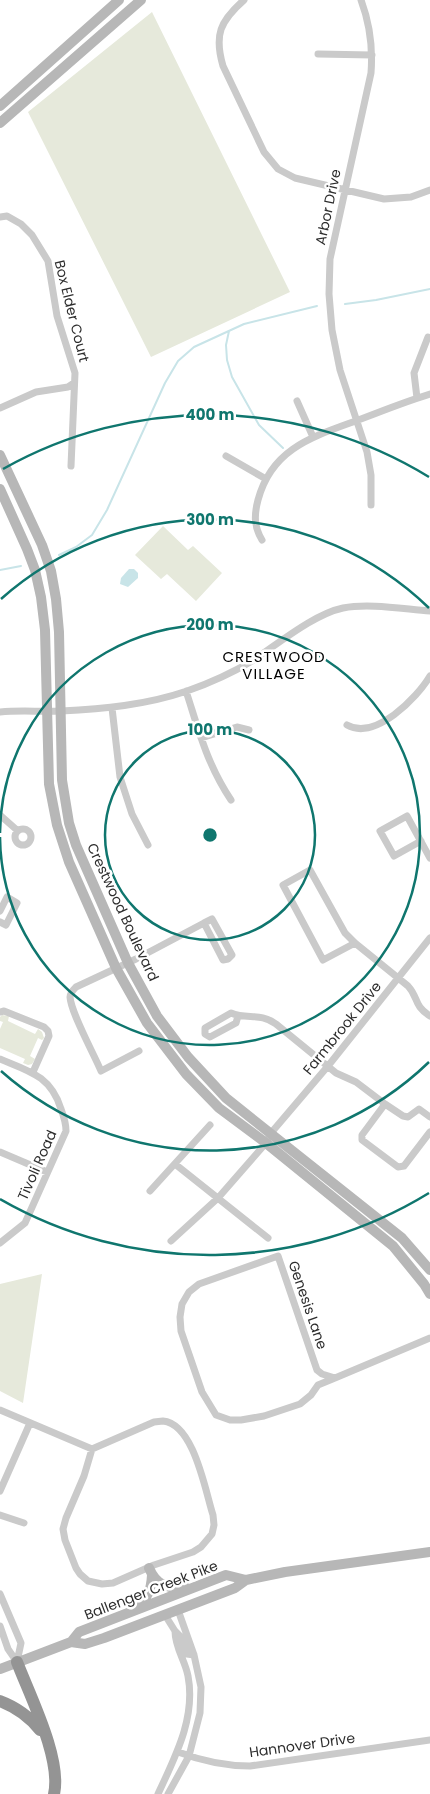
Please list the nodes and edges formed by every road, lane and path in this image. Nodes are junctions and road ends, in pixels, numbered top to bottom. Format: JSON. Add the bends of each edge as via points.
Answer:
{"nodes":[{"id":1,"x":120,"y":0,"type":"edge"},
{"id":2,"x":141,"y":0,"type":"edge"},
{"id":3,"x":244,"y":0,"type":"edge"},
{"id":4,"x":361,"y":0,"type":"edge"},
{"id":5,"x":99,"y":17,"type":"junction"},
{"id":6,"x":108,"y":29,"type":"junction"},
{"id":7,"x":318,"y":54,"type":"dead end"},
{"id":8,"x":372,"y":55,"type":"junction"},
{"id":9,"x":0,"y":106,"type":"edge"},
{"id":10,"x":0,"y":123,"type":"edge"},
{"id":11,"x":344,"y":189,"type":"junction"},
{"id":12,"x":430,"y":190,"type":"edge"},
{"id":13,"x":0,"y":217,"type":"edge"},
{"id":14,"x":428,"y":338,"type":"dead end"},
{"id":15,"x":74,"y":383,"type":"junction"},
{"id":16,"x":430,"y":394,"type":"edge"},
{"id":17,"x":417,"y":398,"type":"junction"},
{"id":18,"x":297,"y":401,"type":"dead end"},
{"id":19,"x":1,"y":406,"type":"edge"},
{"id":20,"x":356,"y":420,"type":"junction"},
{"id":21,"x":313,"y":437,"type":"junction"},
{"id":22,"x":0,"y":455,"type":"edge"},
{"id":23,"x":226,"y":456,"type":"dead end"},
{"id":24,"x":72,"y":466,"type":"dead end"},
{"id":25,"x":266,"y":479,"type":"junction"},
{"id":26,"x":0,"y":489,"type":"edge"},
{"id":27,"x":371,"y":505,"type":"dead end"},
{"id":28,"x":262,"y":540,"type":"dead end"},
{"id":29,"x":430,"y":611,"type":"edge"},
{"id":30,"x":430,"y":676,"type":"edge"},
{"id":31,"x":186,"y":691,"type":"junction"},
{"id":32,"x":112,"y":708,"type":"junction"},
{"id":33,"x":46,"y":711,"type":"junction"},
{"id":34,"x":60,"y":711,"type":"junction"},
{"id":35,"x":0,"y":712,"type":"edge"},
{"id":36,"x":347,"y":725,"type":"dead end"},
{"id":37,"x":249,"y":730,"type":"dead end"},
{"id":38,"x":201,"y":738,"type":"junction"},
{"id":39,"x":231,"y":800,"type":"dead end"},
{"id":40,"x":0,"y":815,"type":"edge"},
{"id":41,"x":18,"y":831,"type":"dead end"},
{"id":42,"x":421,"y":841,"type":"junction"},
{"id":43,"x":148,"y":845,"type":"dead end"},
{"id":44,"x":430,"y":858,"type":"edge"},
{"id":45,"x":0,"y":911,"type":"edge"},
{"id":46,"x":0,"y":922,"type":"edge"},
{"id":47,"x":204,"y":923,"type":"junction"},
{"id":48,"x":430,"y":938,"type":"edge"},
{"id":49,"x":355,"y":943,"type":"junction"},
{"id":50,"x":128,"y":964,"type":"junction"},
{"id":51,"x":116,"y":968,"type":"junction"},
{"id":52,"x":398,"y":978,"type":"junction"},
{"id":53,"x":0,"y":1012,"type":"edge"},
{"id":54,"x":238,"y":1016,"type":"dead end"},
{"id":55,"x":430,"y":1016,"type":"edge"},
{"id":56,"x":139,"y":1051,"type":"dead end"},
{"id":57,"x":0,"y":1059,"type":"edge"},
{"id":58,"x":328,"y":1066,"type":"junction"},
{"id":59,"x":33,"y":1072,"type":"junction"},
{"id":60,"x":384,"y":1104,"type":"junction"},
{"id":61,"x":430,"y":1117,"type":"edge"},
{"id":62,"x":210,"y":1124,"type":"dead end"},
{"id":63,"x":430,"y":1132,"type":"edge"},
{"id":64,"x":271,"y":1134,"type":"junction"},
{"id":65,"x":266,"y":1143,"type":"junction"},
{"id":66,"x":0,"y":1152,"type":"edge"},
{"id":67,"x":175,"y":1164,"type":"junction"},
{"id":68,"x":47,"y":1172,"type":"junction"},
{"id":69,"x":150,"y":1191,"type":"dead end"},
{"id":70,"x":218,"y":1198,"type":"junction"},
{"id":71,"x":268,"y":1238,"type":"dead end"},
{"id":72,"x":171,"y":1241,"type":"dead end"},
{"id":73,"x":0,"y":1243,"type":"edge"},
{"id":74,"x":430,"y":1270,"type":"edge"},
{"id":75,"x":430,"y":1294,"type":"edge"},
{"id":76,"x":430,"y":1338,"type":"edge"},
{"id":77,"x":335,"y":1378,"type":"junction"},
{"id":78,"x":0,"y":1410,"type":"edge"},
{"id":79,"x":30,"y":1423,"type":"junction"},
{"id":80,"x":92,"y":1449,"type":"junction"},
{"id":81,"x":0,"y":1492,"type":"edge"},
{"id":82,"x":0,"y":1515,"type":"edge"},
{"id":83,"x":24,"y":1523,"type":"dead end"},
{"id":84,"x":430,"y":1552,"type":"edge"},
{"id":85,"x":151,"y":1571,"type":"junction"},
{"id":86,"x":246,"y":1580,"type":"junction"},
{"id":87,"x":190,"y":1588,"type":"junction"},
{"id":88,"x":0,"y":1594,"type":"edge"},
{"id":89,"x":178,"y":1610,"type":"junction"},
{"id":90,"x":128,"y":1613,"type":"junction"},
{"id":91,"x":165,"y":1615,"type":"junction"},
{"id":92,"x":0,"y":1626,"type":"edge"},
{"id":93,"x":174,"y":1632,"type":"junction"},
{"id":94,"x":71,"y":1642,"type":"junction"},
{"id":95,"x":194,"y":1655,"type":"junction"},
{"id":96,"x":17,"y":1662,"type":"junction"},
{"id":97,"x":0,"y":1669,"type":"edge"},
{"id":98,"x":0,"y":1700,"type":"edge"},
{"id":99,"x":46,"y":1738,"type":"junction"},
{"id":100,"x":430,"y":1740,"type":"edge"},
{"id":101,"x":178,"y":1752,"type":"junction"},
{"id":102,"x":189,"y":1756,"type":"junction"},
{"id":103,"x":54,"y":1794,"type":"edge"},
{"id":104,"x":158,"y":1794,"type":"edge"},
{"id":105,"x":168,"y":1794,"type":"edge"}],
"edges":[{"from":1,"to":5,"type":"main road"},
{"from":2,"to":6,"type":"main road"},
{"from":3,"to":11,"type":"street","via":[[221,26],[219,49],[223,66],[264,152],[278,170],[286,174]]},
{"from":4,"to":8,"type":"street","name":"Arbor Drive","via":[[368,18]]},
{"from":5,"to":6,"type":"main road"},
{"from":5,"to":9,"type":"main road"},
{"from":6,"to":10,"type":"main road"},
{"from":7,"to":8,"type":"street"},
{"from":8,"to":11,"type":"street","name":"Arbor Drive","via":[[371,74]]},
{"from":11,"to":12,"type":"street","via":[[384,199],[410,197]]},
{"from":11,"to":20,"type":"street","name":"Arbor Drive","via":[[330,259],[329,294],[340,370]]},
{"from":13,"to":15,"type":"street","name":"Box Elder Court","via":[[7,216],[32,234],[48,261],[58,316],[75,374]]},
{"from":14,"to":17,"type":"street","via":[[414,373]]},
{"from":15,"to":19,"type":"street","via":[[68,388],[36,392]]},
{"from":15,"to":24,"type":"street","name":"Box Elder Court"},
{"from":16,"to":17,"type":"street"},
{"from":17,"to":20,"type":"street"},
{"from":18,"to":21,"type":"street"},
{"from":20,"to":21,"type":"street"},
{"from":20,"to":27,"type":"street","name":"Arbor Drive","via":[[367,452]]},
{"from":21,"to":25,"type":"street","via":[[286,453]]},
{"from":22,"to":34,"type":"main road","name":"Crestwood Boulevard","via":[[51,571],[59,632]]},
{"from":23,"to":25,"type":"street"},
{"from":25,"to":28,"type":"street","via":[[254,518],[256,531]]},
{"from":26,"to":33,"type":"main road","name":"Crestwood Boulevard","via":[[27,549],[41,596]]},
{"from":29,"to":31,"type":"street","via":[[355,606],[326,613],[250,662],[219,679]]},
{"from":30,"to":36,"type":"street","via":[[418,694],[395,715],[371,727],[352,728]]},
{"from":31,"to":32,"type":"street"},
{"from":31,"to":38,"type":"street"},
{"from":32,"to":34,"type":"street"},
{"from":32,"to":43,"type":"street","via":[[120,777],[132,814]]},
{"from":33,"to":34,"type":"street"},
{"from":33,"to":35,"type":"street"},
{"from":33,"to":51,"type":"main road","name":"Crestwood Boulevard","via":[[49,784],[57,825],[69,862]]},
{"from":34,"to":50,"type":"main road","name":"Crestwood Boulevard","via":[[62,780],[69,823]]},
{"from":37,"to":38,"type":"street","via":[[238,728]]},
{"from":38,"to":39,"type":"street","via":[[218,780]]},
{"from":40,"to":41,"type":"street"},
{"from":42,"to":42,"type":"street","via":[[407,816],[380,831],[394,856]]},
{"from":42,"to":44,"type":"street"},
{"from":45,"to":46,"type":"street","via":[[7,897],[17,903],[6,925]]},
{"from":47,"to":47,"type":"street","via":[[212,919],[232,955],[230,958],[223,960]]},
{"from":47,"to":50,"type":"street"},
{"from":48,"to":52,"type":"street","name":"Farmbrook Drive"},
{"from":49,"to":49,"type":"street","via":[[345,933],[310,870],[283,885],[323,960]]},
{"from":49,"to":52,"type":"street"},
{"from":50,"to":51,"type":"street"},
{"from":50,"to":64,"type":"main road","name":"Crestwood Boulevard","via":[[157,1016],[188,1058],[226,1098]]},
{"from":51,"to":56,"type":"street","via":[[72,991],[74,1012],[101,1071]]},
{"from":51,"to":65,"type":"main road","name":"Crestwood Boulevard","via":[[147,1023],[186,1074],[219,1108]]},
{"from":52,"to":55,"type":"street","via":[[412,991],[422,1011]]},
{"from":52,"to":58,"type":"street","name":"Farmbrook Drive"},
{"from":53,"to":59,"type":"street","via":[[12,1014],[48,1031],[49,1036]]},
{"from":54,"to":58,"type":"street","via":[[259,1016],[270,1020]]},
{"from":57,"to":59,"type":"street","name":"Tivoli Road"},
{"from":58,"to":60,"type":"street"},
{"from":58,"to":64,"type":"street","name":"Farmbrook Drive"},
{"from":59,"to":68,"type":"street","name":"Tivoli Road","via":[[53,1089],[66,1123],[66,1132]]},
{"from":60,"to":61,"type":"street","via":[[403,1116],[408,1117],[419,1109]]},
{"from":60,"to":63,"type":"street","via":[[362,1135],[362,1140],[398,1167],[404,1166]]},
{"from":62,"to":67,"type":"street"},
{"from":64,"to":65,"type":"street","name":"Farmbrook Drive"},
{"from":64,"to":74,"type":"main road","name":"Crestwood Boulevard","via":[[402,1238]]},
{"from":65,"to":70,"type":"street","name":"Farmbrook Drive"},
{"from":65,"to":75,"type":"main road","name":"Crestwood Boulevard","via":[[393,1246]]},
{"from":66,"to":68,"type":"street"},
{"from":67,"to":69,"type":"street"},
{"from":67,"to":70,"type":"street"},
{"from":68,"to":73,"type":"street","name":"Tivoli Road","via":[[25,1223]]},
{"from":70,"to":71,"type":"street"},
{"from":70,"to":72,"type":"street","name":"Farmbrook Drive"},
{"from":76,"to":77,"type":"street"},
{"from":77,"to":77,"type":"street","name":"Genesis Lane","via":[[318,1385],[300,1404],[264,1416],[230,1420],[216,1415],[202,1392],[181,1331],[182,1304],[199,1284],[278,1256],[317,1370]]},
{"from":78,"to":79,"type":"street"},
{"from":79,"to":80,"type":"street"},
{"from":79,"to":81,"type":"street"},
{"from":80,"to":85,"type":"street","via":[[63,1526],[76,1568],[88,1581],[106,1584]]},
{"from":80,"to":85,"type":"street","via":[[163,1421],[176,1426],[191,1445],[213,1515],[212,1534],[193,1552]]},
{"from":82,"to":83,"type":"street"},
{"from":84,"to":86,"type":"main road","name":"Ballenger Creek Pike"},
{"from":85,"to":87,"type":"main road","via":[[166,1587]]},
{"from":85,"to":90,"type":"main road","via":[[150,1592]]},
{"from":86,"to":87,"type":"main road","name":"Ballenger Creek Pike","via":[[226,1575]]},
{"from":86,"to":89,"type":"main road","name":"Ballenger Creek Pike","via":[[235,1588]]},
{"from":87,"to":90,"type":"main road","name":"Ballenger Creek Pike"},
{"from":88,"to":96,"type":"street","via":[[21,1643]]},
{"from":89,"to":91,"type":"main road","name":"Ballenger Creek Pike"},
{"from":89,"to":95,"type":"street"},
{"from":90,"to":94,"type":"main road","name":"Ballenger Creek Pike","via":[[79,1632]]},
{"from":91,"to":93,"type":"street"},
{"from":91,"to":94,"type":"main road","name":"Ballenger Creek Pike","via":[[85,1644]]},
{"from":92,"to":96,"type":"street","via":[[8,1649]]},
{"from":93,"to":95,"type":"street","via":[[180,1636],[187,1654]]},
{"from":93,"to":101,"type":"street","via":[[188,1674],[190,1694],[187,1722]]},
{"from":94,"to":96,"type":"main road","name":"Ballenger Creek Pike"},
{"from":95,"to":102,"type":"street","via":[[201,1687],[200,1713]]},
{"from":96,"to":97,"type":"main road","name":"Ballenger Creek Pike"},
{"from":96,"to":99,"type":"highway"},
{"from":98,"to":99,"type":"highway","via":[[25,1714]]},
{"from":99,"to":103,"type":"highway","via":[[56,1776]]},
{"from":100,"to":102,"type":"street","name":"Hannover Drive","via":[[250,1766],[208,1762]]},
{"from":101,"to":102,"type":"street","name":"Hannover Drive"},
{"from":101,"to":104,"type":"street"},
{"from":102,"to":105,"type":"street"}]}
